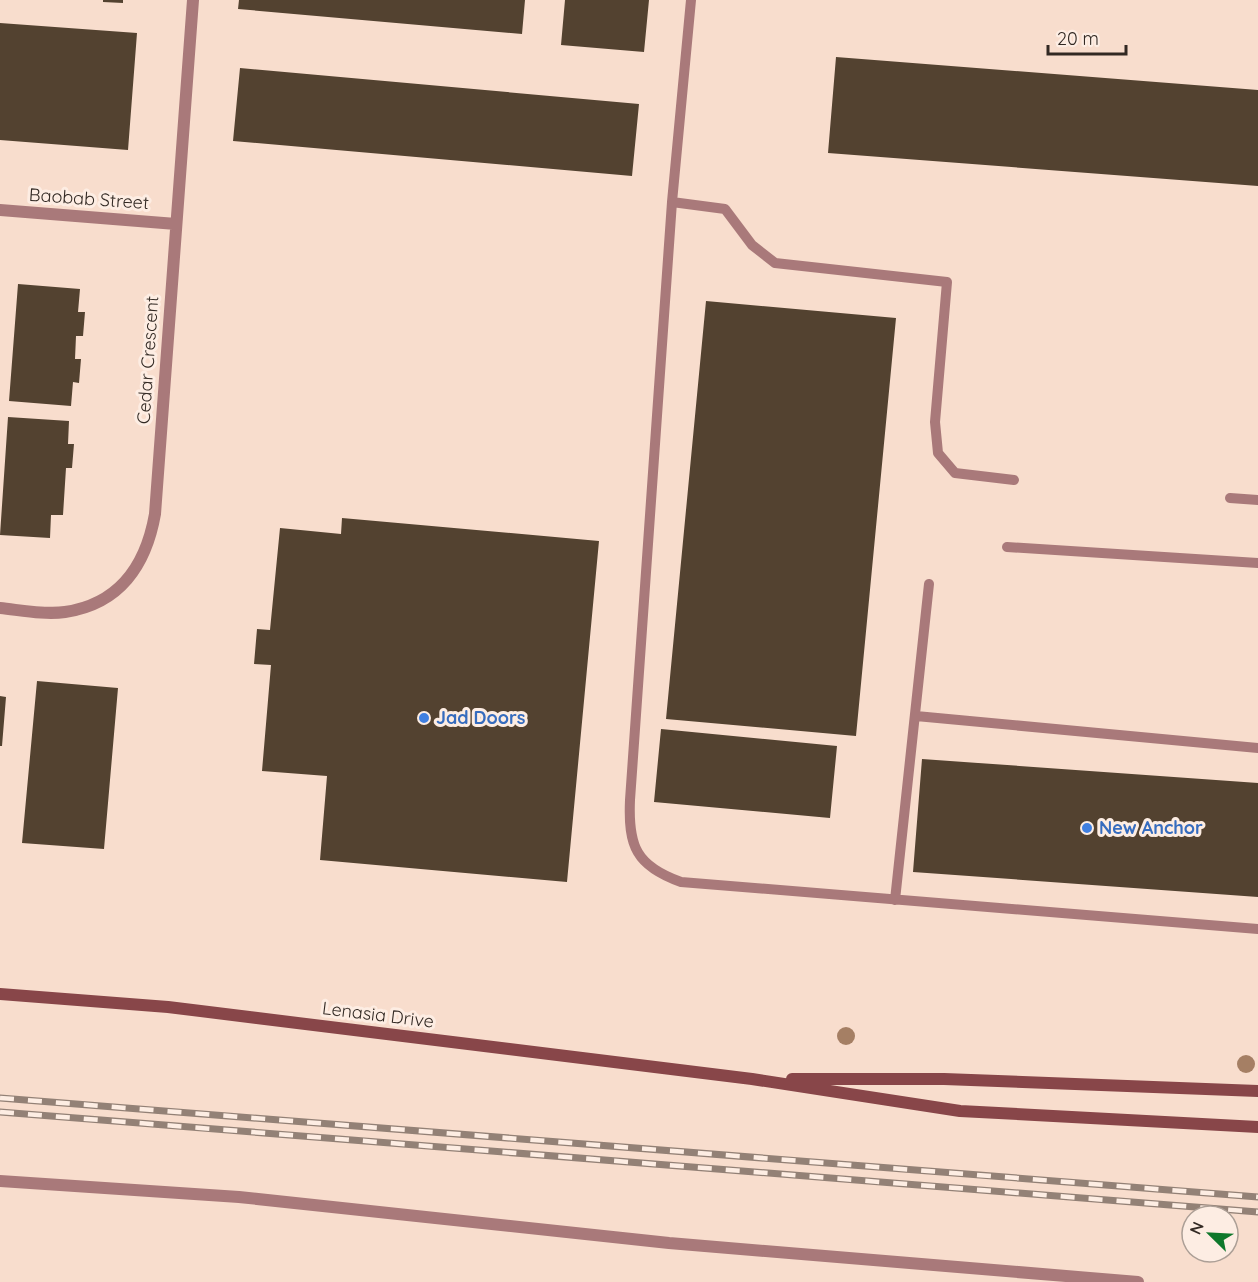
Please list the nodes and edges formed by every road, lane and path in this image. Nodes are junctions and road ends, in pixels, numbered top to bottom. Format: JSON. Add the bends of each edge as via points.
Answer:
{"nodes":[{"id":1,"x":193,"y":0,"type":"edge"},
{"id":2,"x":691,"y":0,"type":"edge"},
{"id":3,"x":672,"y":202,"type":"junction"},
{"id":4,"x":0,"y":210,"type":"edge"},
{"id":5,"x":176,"y":224,"type":"junction"},
{"id":6,"x":1014,"y":480,"type":"dead end"},
{"id":7,"x":1230,"y":498,"type":"dead end"},
{"id":8,"x":1258,"y":500,"type":"edge"},
{"id":9,"x":1007,"y":546,"type":"dead end"},
{"id":10,"x":1258,"y":563,"type":"edge"},
{"id":11,"x":929,"y":584,"type":"dead end"},
{"id":12,"x":0,"y":608,"type":"edge"},
{"id":13,"x":916,"y":716,"type":"junction"},
{"id":14,"x":1258,"y":748,"type":"edge"},
{"id":15,"x":895,"y":900,"type":"junction"},
{"id":16,"x":1258,"y":929,"type":"edge"},
{"id":17,"x":0,"y":994,"type":"edge"},
{"id":18,"x":752,"y":1079,"type":"junction"},
{"id":19,"x":1258,"y":1091,"type":"edge"},
{"id":20,"x":1258,"y":1127,"type":"edge"},
{"id":21,"x":0,"y":1181,"type":"edge"},
{"id":22,"x":1138,"y":1282,"type":"edge"}],
"edges":[{"from":1,"to":5,"type":"street","name":"Cedar Crescent"},
{"from":2,"to":3,"type":"lane"},
{"from":3,"to":6,"type":"lane","via":[[725,209],[752,245],[775,263],[947,282],[935,422],[938,453],[955,473]]},
{"from":3,"to":15,"type":"lane","via":[[628,831],[639,854],[658,874],[681,882]]},
{"from":4,"to":5,"type":"street","name":"Baobab Street"},
{"from":5,"to":12,"type":"street","name":"Cedar Crescent","via":[[150,542],[136,568],[115,592],[89,606],[63,612]]},
{"from":7,"to":8,"type":"lane"},
{"from":9,"to":10,"type":"lane"},
{"from":11,"to":13,"type":"lane"},
{"from":13,"to":14,"type":"lane"},
{"from":13,"to":15,"type":"lane"},
{"from":15,"to":16,"type":"lane"},
{"from":17,"to":18,"type":"main road","name":"Lenasia Drive","via":[[168,1007]]},
{"from":18,"to":19,"type":"main road","via":[[944,1079]]},
{"from":18,"to":20,"type":"main road","via":[[960,1110]]},
{"from":21,"to":22,"type":"street","via":[[238,1197],[669,1243]]}]}
